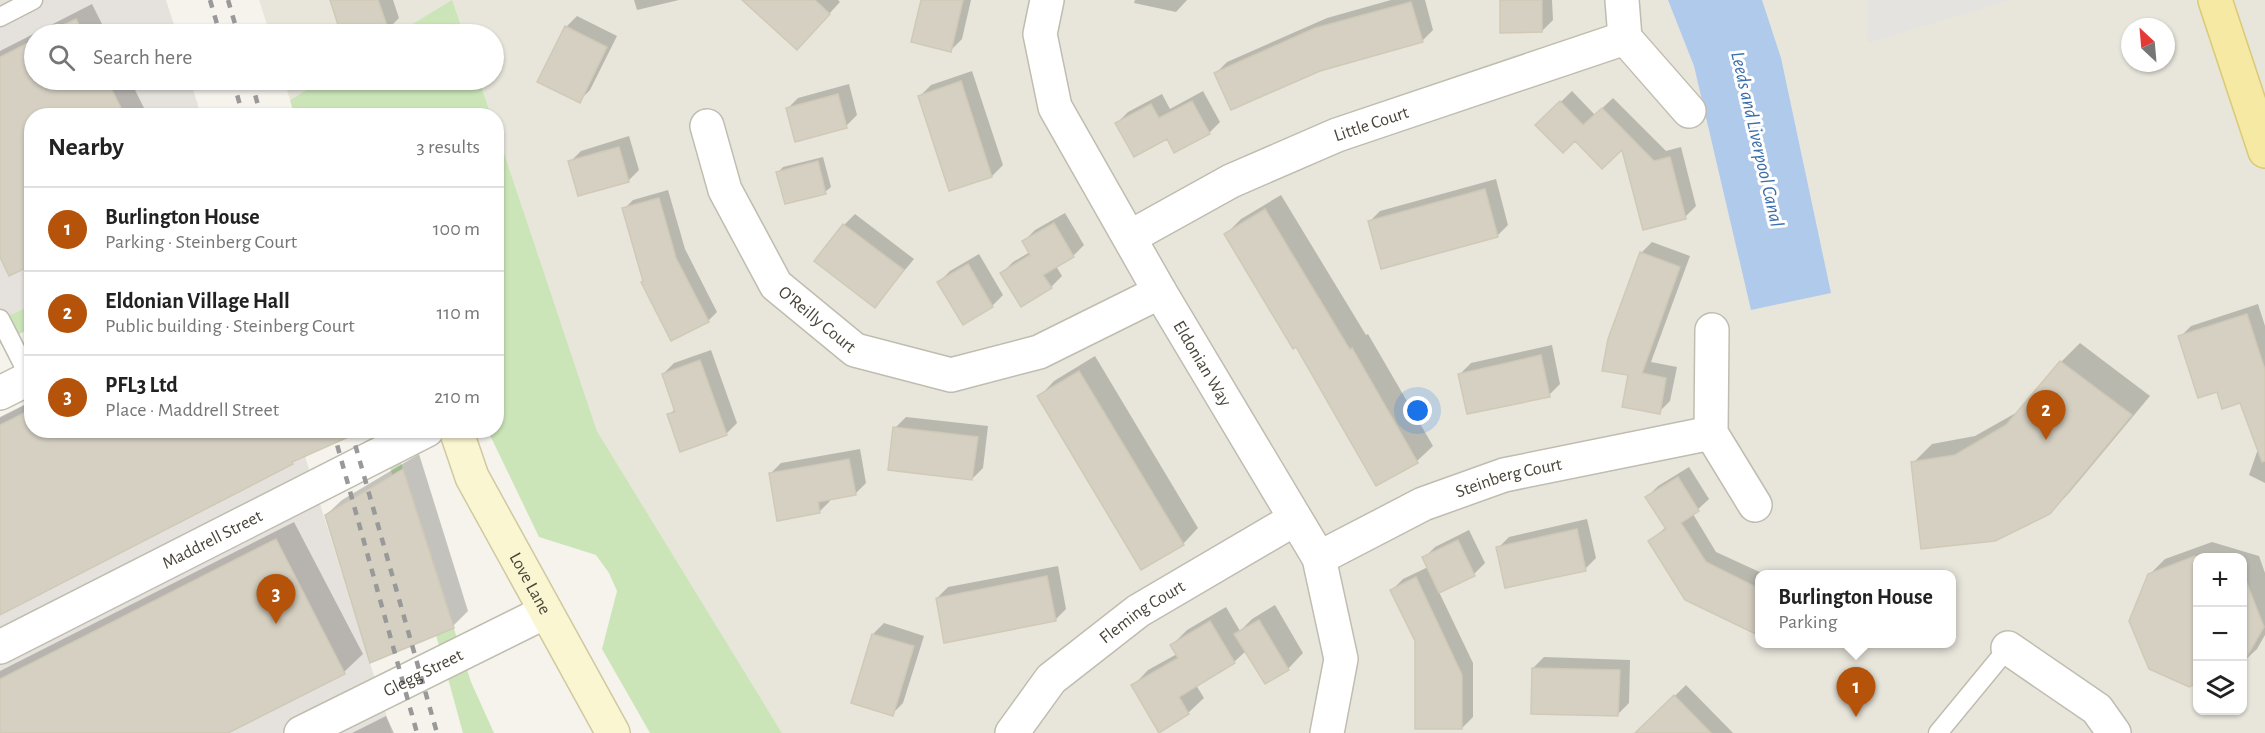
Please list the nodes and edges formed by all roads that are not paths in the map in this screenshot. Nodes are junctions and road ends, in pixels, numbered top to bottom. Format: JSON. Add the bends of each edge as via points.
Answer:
{"nodes":[{"id":1,"x":33,"y":0,"type":"edge"},
{"id":2,"x":1047,"y":0,"type":"edge"},
{"id":3,"x":1622,"y":0,"type":"edge"},
{"id":4,"x":2215,"y":0,"type":"edge"},
{"id":5,"x":0,"y":17,"type":"edge"},
{"id":6,"x":1625,"y":38,"type":"junction"},
{"id":7,"x":1689,"y":111,"type":"dead end"},
{"id":8,"x":707,"y":126,"type":"dead end"},
{"id":9,"x":2265,"y":151,"type":"edge"},
{"id":10,"x":1130,"y":237,"type":"junction"},
{"id":11,"x":1160,"y":291,"type":"junction"},
{"id":12,"x":0,"y":320,"type":"edge"},
{"id":13,"x":1712,"y":330,"type":"dead end"},
{"id":14,"x":24,"y":364,"type":"edge"},
{"id":15,"x":24,"y":381,"type":"edge"},
{"id":16,"x":0,"y":393,"type":"edge"},
{"id":17,"x":1711,"y":433,"type":"junction"},
{"id":18,"x":411,"y":438,"type":"edge"},
{"id":19,"x":459,"y":438,"type":"edge"},
{"id":20,"x":1755,"y":505,"type":"dead end"},
{"id":21,"x":1295,"y":519,"type":"junction"},
{"id":22,"x":1318,"y":558,"type":"junction"},
{"id":23,"x":545,"y":612,"type":"junction"},
{"id":24,"x":0,"y":647,"type":"edge"},
{"id":25,"x":2008,"y":648,"type":"joint"},
{"id":26,"x":301,"y":733,"type":"edge"},
{"id":27,"x":613,"y":733,"type":"edge"},
{"id":28,"x":1012,"y":733,"type":"edge"},
{"id":29,"x":1327,"y":733,"type":"edge"},
{"id":30,"x":1938,"y":733,"type":"edge"},
{"id":31,"x":2114,"y":733,"type":"edge"}],
"edges":[{"from":1,"to":5,"type":"lane"},
{"from":2,"to":10,"type":"street","name":"Eldonian Way","via":[[1040,34],[1055,107]]},
{"from":3,"to":6,"type":"street"},
{"from":4,"to":9,"type":"main road"},
{"from":6,"to":7,"type":"street"},
{"from":6,"to":10,"type":"street","name":"Little Court","via":[[1337,135],[1231,181]]},
{"from":8,"to":11,"type":"street","name":"O'Reilly Court","via":[[725,190],[776,285],[855,350],[951,375],[1038,352]]},
{"from":10,"to":11,"type":"street","name":"Eldonian Way"},
{"from":11,"to":21,"type":"street","name":"Eldonian Way"},
{"from":12,"to":14,"type":"lane"},
{"from":13,"to":17,"type":"street"},
{"from":15,"to":16,"type":"street"},
{"from":17,"to":20,"type":"street"},
{"from":17,"to":22,"type":"street","name":"Steinberg Court","via":[[1503,475],[1423,504]]},
{"from":18,"to":24,"type":"street","name":"Maddrell Street"},
{"from":19,"to":23,"type":"street","name":"Love Lane","via":[[472,477]]},
{"from":21,"to":22,"type":"street","name":"Eldonian Way"},
{"from":21,"to":28,"type":"street","name":"Fleming Court","via":[[1138,611],[1051,679]]},
{"from":22,"to":29,"type":"street","name":"Eldonian Way","via":[[1341,659]]},
{"from":23,"to":26,"type":"street","name":"Glegg Street"},
{"from":23,"to":27,"type":"street","name":"Love Lane"},
{"from":25,"to":30,"type":"lane"},
{"from":25,"to":31,"type":"street","via":[[2097,709]]}]}
